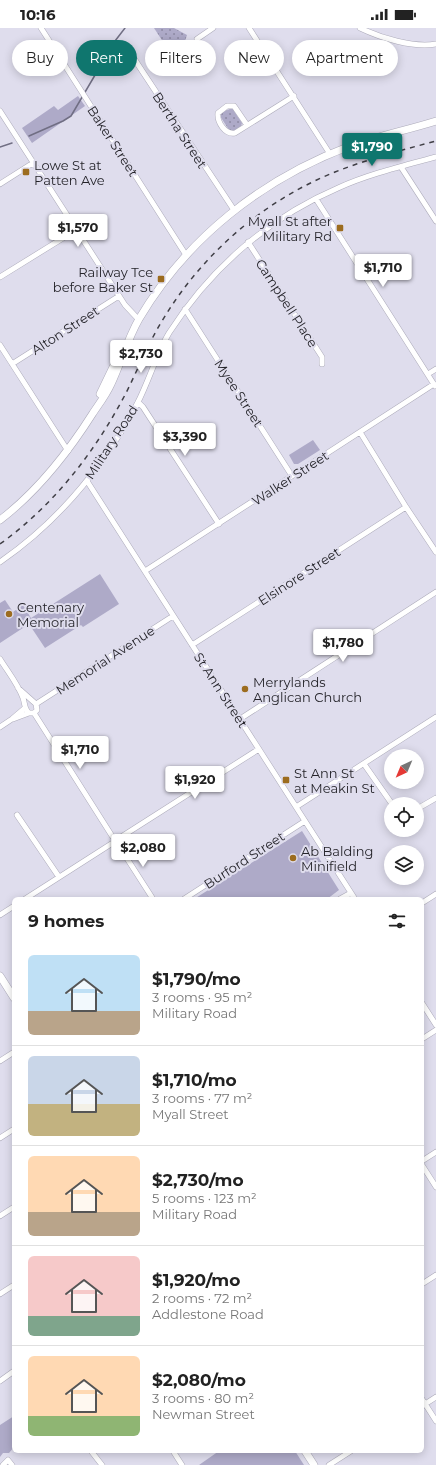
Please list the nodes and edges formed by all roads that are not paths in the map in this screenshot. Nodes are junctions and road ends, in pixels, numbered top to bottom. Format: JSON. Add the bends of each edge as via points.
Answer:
{"nodes":[{"id":1,"x":41,"y":28,"type":"edge"},
{"id":2,"x":213,"y":28,"type":"edge"},
{"id":3,"x":249,"y":28,"type":"edge"},
{"id":4,"x":360,"y":28,"type":"edge"},
{"id":5,"x":197,"y":39,"type":"dead end"},
{"id":6,"x":436,"y":44,"type":"edge"},
{"id":7,"x":137,"y":63,"type":"edge"},
{"id":8,"x":294,"y":96,"type":"junction"},
{"id":9,"x":0,"y":111,"type":"edge"},
{"id":10,"x":436,"y":122,"type":"edge"},
{"id":11,"x":247,"y":125,"type":"junction"},
{"id":12,"x":330,"y":154,"type":"junction"},
{"id":13,"x":436,"y":157,"type":"edge"},
{"id":14,"x":33,"y":163,"type":"junction"},
{"id":15,"x":401,"y":167,"type":"junction"},
{"id":16,"x":0,"y":184,"type":"edge"},
{"id":17,"x":316,"y":199,"type":"junction"},
{"id":18,"x":234,"y":210,"type":"junction"},
{"id":19,"x":436,"y":221,"type":"edge"},
{"id":20,"x":76,"y":230,"type":"junction"},
{"id":21,"x":248,"y":242,"type":"junction"},
{"id":22,"x":186,"y":255,"type":"junction"},
{"id":23,"x":0,"y":277,"type":"edge"},
{"id":24,"x":119,"y":296,"type":"junction"},
{"id":25,"x":185,"y":310,"type":"junction"},
{"id":26,"x":139,"y":320,"type":"junction"},
{"id":27,"x":0,"y":345,"type":"edge"},
{"id":28,"x":12,"y":364,"type":"junction"},
{"id":29,"x":322,"y":364,"type":"dead end"},
{"id":30,"x":436,"y":369,"type":"edge"},
{"id":31,"x":428,"y":374,"type":"junction"},
{"id":32,"x":435,"y":385,"type":"edge"},
{"id":33,"x":138,"y":402,"type":"junction"},
{"id":34,"x":360,"y":432,"type":"junction"},
{"id":35,"x":68,"y":451,"type":"junction"},
{"id":36,"x":292,"y":476,"type":"junction"},
{"id":37,"x":87,"y":481,"type":"junction"},
{"id":38,"x":406,"y":507,"type":"junction"},
{"id":39,"x":0,"y":520,"type":"edge"},
{"id":40,"x":219,"y":524,"type":"junction"},
{"id":41,"x":436,"y":552,"type":"edge"},
{"id":42,"x":0,"y":562,"type":"edge"},
{"id":43,"x":145,"y":571,"type":"junction"},
{"id":44,"x":436,"y":592,"type":"edge"},
{"id":45,"x":174,"y":616,"type":"junction"},
{"id":46,"x":192,"y":645,"type":"junction"},
{"id":47,"x":0,"y":659,"type":"edge"},
{"id":48,"x":18,"y":688,"type":"junction"},
{"id":49,"x":35,"y":703,"type":"junction"},
{"id":50,"x":28,"y":710,"type":"junction"},
{"id":51,"x":436,"y":716,"type":"edge"},
{"id":52,"x":240,"y":719,"type":"junction"},
{"id":53,"x":0,"y":727,"type":"edge"},
{"id":54,"x":259,"y":749,"type":"junction"},
{"id":55,"x":364,"y":764,"type":"junction"},
{"id":56,"x":387,"y":797,"type":"edge"},
{"id":57,"x":436,"y":798,"type":"edge"},
{"id":58,"x":424,"y":805,"type":"edge"},
{"id":59,"x":296,"y":807,"type":"junction"},
{"id":60,"x":17,"y":815,"type":"dead end"},
{"id":61,"x":305,"y":821,"type":"junction"},
{"id":62,"x":112,"y":836,"type":"junction"},
{"id":63,"x":121,"y":837,"type":"junction"},
{"id":64,"x":110,"y":844,"type":"junction"},
{"id":65,"x":119,"y":846,"type":"junction"},
{"id":66,"x":59,"y":877,"type":"junction"},
{"id":67,"x":351,"y":892,"type":"junction"},
{"id":68,"x":436,"y":894,"type":"edge"},
{"id":69,"x":28,"y":897,"type":"edge"},
{"id":70,"x":152,"y":897,"type":"edge"},
{"id":71,"x":187,"y":897,"type":"edge"},
{"id":72,"x":343,"y":897,"type":"edge"},
{"id":73,"x":354,"y":897,"type":"edge"},
{"id":74,"x":424,"y":902,"type":"edge"},
{"id":75,"x":12,"y":907,"type":"edge"},
{"id":76,"x":0,"y":915,"type":"edge"},
{"id":77,"x":0,"y":976,"type":"edge"},
{"id":78,"x":12,"y":995,"type":"edge"},
{"id":79,"x":424,"y":1006,"type":"edge"},
{"id":80,"x":436,"y":1025,"type":"edge"},
{"id":81,"x":436,"y":1030,"type":"edge"},
{"id":82,"x":424,"y":1038,"type":"edge"},
{"id":83,"x":12,"y":1053,"type":"edge"},
{"id":84,"x":0,"y":1061,"type":"edge"},
{"id":85,"x":12,"y":1130,"type":"edge"},
{"id":86,"x":0,"y":1138,"type":"edge"},
{"id":87,"x":436,"y":1152,"type":"edge"},
{"id":88,"x":424,"y":1160,"type":"edge"},
{"id":89,"x":424,"y":1169,"type":"edge"},
{"id":90,"x":436,"y":1187,"type":"edge"},
{"id":91,"x":12,"y":1208,"type":"edge"},
{"id":92,"x":0,"y":1216,"type":"edge"},
{"id":93,"x":436,"y":1275,"type":"edge"},
{"id":94,"x":424,"y":1283,"type":"edge"},
{"id":95,"x":12,"y":1286,"type":"edge"},
{"id":96,"x":0,"y":1294,"type":"edge"},
{"id":97,"x":12,"y":1372,"type":"edge"},
{"id":98,"x":0,"y":1381,"type":"edge"},
{"id":99,"x":436,"y":1397,"type":"edge"},
{"id":100,"x":424,"y":1405,"type":"edge"},
{"id":101,"x":436,"y":1421,"type":"edge"},
{"id":102,"x":93,"y":1453,"type":"edge"},
{"id":103,"x":174,"y":1453,"type":"edge"},
{"id":104,"x":306,"y":1453,"type":"edge"},
{"id":105,"x":348,"y":1453,"type":"edge"},
{"id":106,"x":3,"y":1465,"type":"edge"},
{"id":107,"x":12,"y":1465,"type":"edge"},
{"id":108,"x":102,"y":1465,"type":"edge"},
{"id":109,"x":182,"y":1465,"type":"edge"},
{"id":110,"x":314,"y":1465,"type":"edge"},
{"id":111,"x":329,"y":1465,"type":"edge"}],
"edges":[{"from":1,"to":22,"type":"street","name":"Baker Street"},
{"from":2,"to":5,"type":"street"},
{"from":3,"to":8,"type":"street"},
{"from":4,"to":6,"type":"street","via":[[410,44]]},
{"from":7,"to":18,"type":"street","name":"Bertha Street"},
{"from":8,"to":11,"type":"street"},
{"from":8,"to":12,"type":"street"},
{"from":9,"to":14,"type":"street"},
{"from":10,"to":12,"type":"main road"},
{"from":11,"to":11,"type":"street","via":[[235,133],[229,133],[219,120],[218,113],[227,106],[234,106]]},
{"from":12,"to":18,"type":"main road","via":[[281,178]]},
{"from":13,"to":15,"type":"street","name":"Military Road"},
{"from":14,"to":16,"type":"street"},
{"from":14,"to":20,"type":"street"},
{"from":15,"to":17,"type":"street","name":"Military Road","via":[[345,185]]},
{"from":15,"to":19,"type":"street"},
{"from":17,"to":21,"type":"street","name":"Military Road","via":[[278,220]]},
{"from":17,"to":31,"type":"street"},
{"from":18,"to":22,"type":"main road"},
{"from":20,"to":23,"type":"street"},
{"from":20,"to":24,"type":"street"},
{"from":21,"to":25,"type":"street","name":"Military Road","via":[[218,270]]},
{"from":21,"to":29,"type":"street","name":"Campbell Place","via":[[322,357]]},
{"from":22,"to":26,"type":"main road"},
{"from":24,"to":26,"type":"street","via":[[131,314]]},
{"from":24,"to":28,"type":"street","name":"Alton Street"},
{"from":25,"to":33,"type":"street","name":"Military Road","via":[[168,335]]},
{"from":25,"to":36,"type":"street","name":"Myee Street"},
{"from":26,"to":35,"type":"main road","via":[[110,385]]},
{"from":27,"to":28,"type":"street"},
{"from":28,"to":35,"type":"street"},
{"from":30,"to":31,"type":"street"},
{"from":31,"to":32,"type":"street"},
{"from":32,"to":34,"type":"street","name":"Walker Street"},
{"from":33,"to":37,"type":"street","name":"Military Road"},
{"from":33,"to":40,"type":"street"},
{"from":34,"to":36,"type":"street","name":"Walker Street"},
{"from":34,"to":38,"type":"street"},
{"from":35,"to":39,"type":"main road","via":[[46,479]]},
{"from":36,"to":40,"type":"street","name":"Walker Street"},
{"from":37,"to":42,"type":"street","name":"Military Road","via":[[49,521]]},
{"from":37,"to":43,"type":"street","name":"St Ann Street"},
{"from":38,"to":41,"type":"street"},
{"from":38,"to":46,"type":"street","name":"Elsinore Street"},
{"from":40,"to":43,"type":"street","name":"Walker Street"},
{"from":43,"to":45,"type":"street","name":"St Ann Street"},
{"from":44,"to":52,"type":"street"},
{"from":45,"to":46,"type":"street","name":"St Ann Street"},
{"from":45,"to":49,"type":"street","name":"Memorial Avenue"},
{"from":46,"to":52,"type":"street","name":"St Ann Street"},
{"from":47,"to":48,"type":"street"},
{"from":48,"to":49,"type":"street"},
{"from":48,"to":50,"type":"street"},
{"from":49,"to":50,"type":"street","via":[[37,708]]},
{"from":49,"to":50,"type":"street","name":"Memorial Avenue","via":[[28,702]]},
{"from":50,"to":53,"type":"street"},
{"from":50,"to":62,"type":"street"},
{"from":51,"to":55,"type":"street"},
{"from":52,"to":54,"type":"street","name":"St Ann Street"},
{"from":54,"to":59,"type":"street","name":"St Ann Street"},
{"from":54,"to":63,"type":"street"},
{"from":55,"to":56,"type":"street"},
{"from":55,"to":59,"type":"street"},
{"from":57,"to":58,"type":"street"},
{"from":59,"to":61,"type":"street","name":"St Ann Street"},
{"from":60,"to":66,"type":"street"},
{"from":61,"to":67,"type":"street","name":"St Ann Street"},
{"from":61,"to":71,"type":"street","name":"Burford Street"},
{"from":62,"to":63,"type":"street","via":[[116,834]]},
{"from":62,"to":64,"type":"street"},
{"from":63,"to":65,"type":"street"},
{"from":64,"to":65,"type":"street"},
{"from":64,"to":66,"type":"street"},
{"from":65,"to":70,"type":"street"},
{"from":66,"to":69,"type":"street"},
{"from":67,"to":72,"type":"street"},
{"from":67,"to":73,"type":"street","name":"St Ann Street"},
{"from":68,"to":74,"type":"street"},
{"from":75,"to":76,"type":"street"},
{"from":77,"to":78,"type":"main road"},
{"from":79,"to":80,"type":"street"},
{"from":81,"to":82,"type":"street"},
{"from":83,"to":84,"type":"street"},
{"from":85,"to":86,"type":"street"},
{"from":87,"to":88,"type":"street"},
{"from":89,"to":90,"type":"street"},
{"from":91,"to":92,"type":"street"},
{"from":93,"to":94,"type":"street"},
{"from":95,"to":96,"type":"street"},
{"from":97,"to":98,"type":"street"},
{"from":99,"to":100,"type":"street"},
{"from":100,"to":101,"type":"street"},
{"from":102,"to":108,"type":"street"},
{"from":103,"to":109,"type":"street"},
{"from":104,"to":110,"type":"main road"},
{"from":105,"to":111,"type":"street"},
{"from":106,"to":107,"type":"street","via":[[8,1460]]}]}
